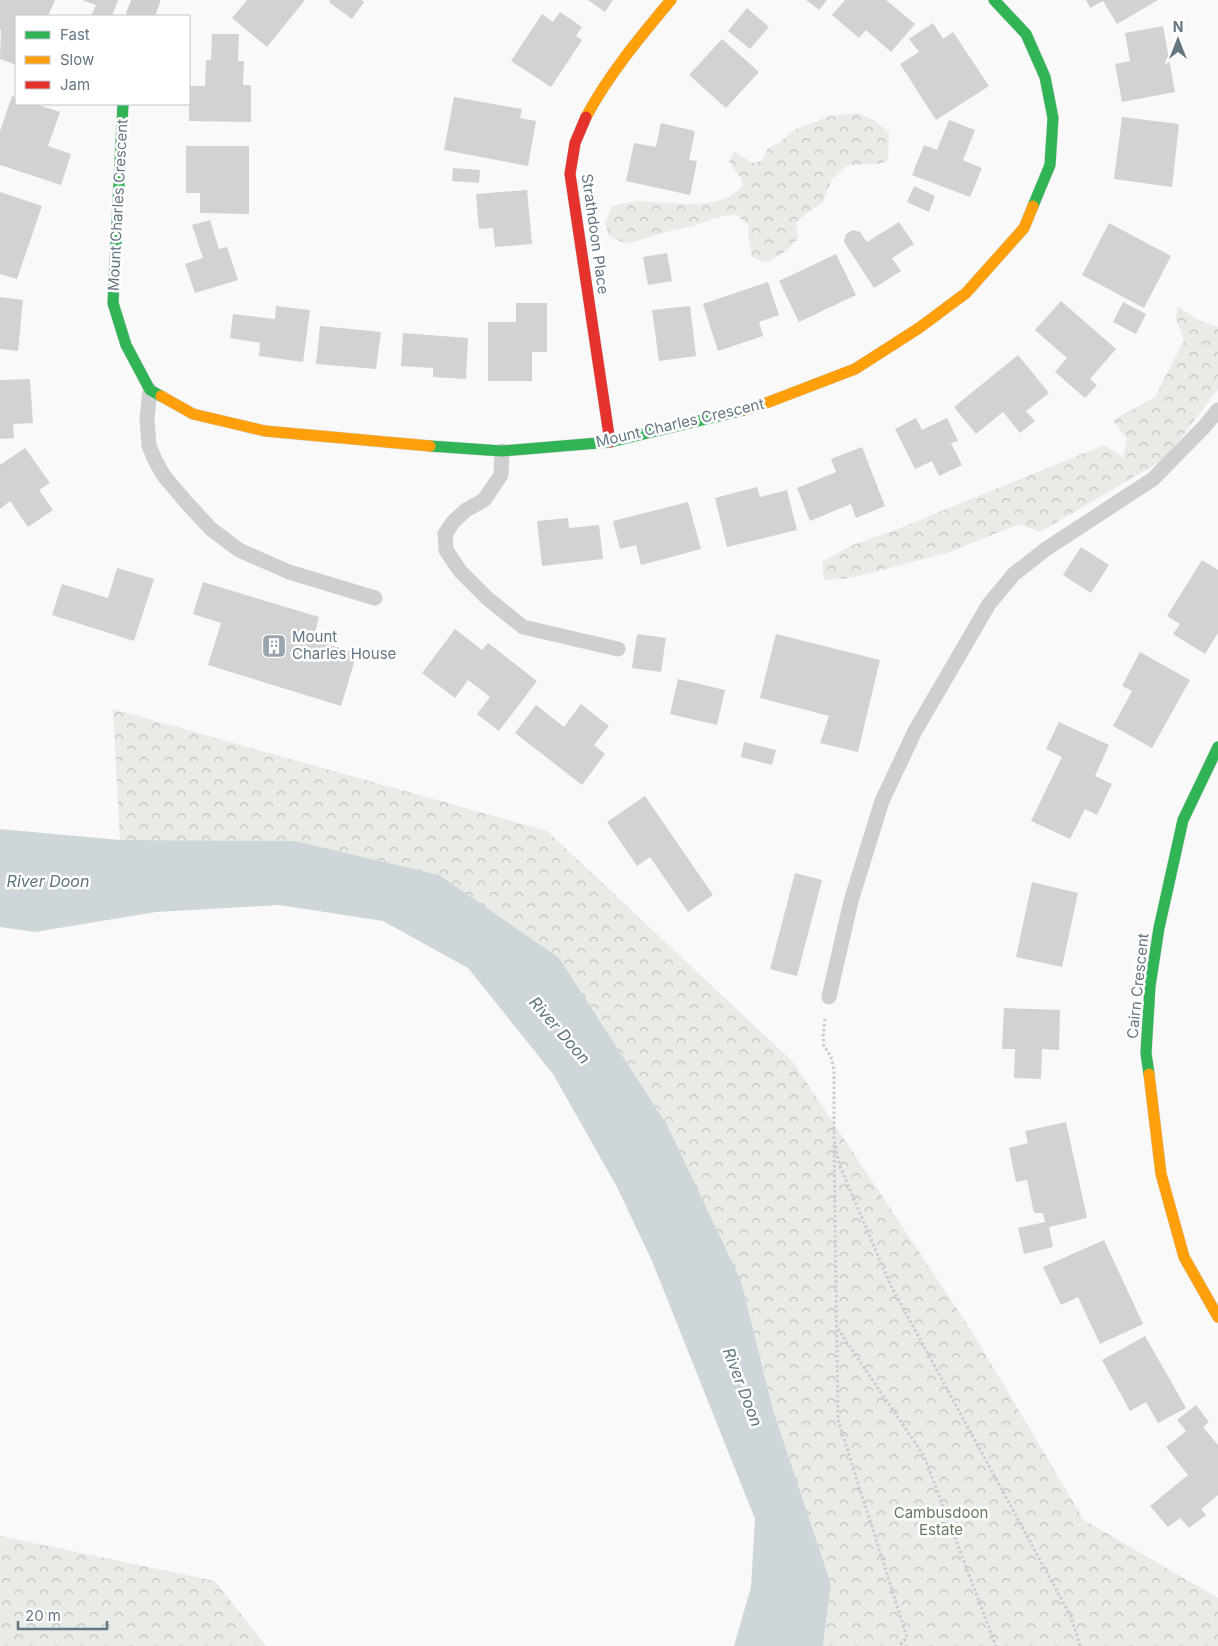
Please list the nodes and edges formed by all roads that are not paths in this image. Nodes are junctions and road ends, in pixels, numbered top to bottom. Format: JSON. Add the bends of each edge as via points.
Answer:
{"nodes":[{"id":1,"x":146,"y":0,"type":"edge"},
{"id":2,"x":671,"y":0,"type":"edge"},
{"id":3,"x":994,"y":0,"type":"edge"},
{"id":4,"x":140,"y":15,"type":"edge"},
{"id":5,"x":123,"y":105,"type":"edge"},
{"id":6,"x":150,"y":390,"type":"junction"},
{"id":7,"x":1218,"y":410,"type":"edge"},
{"id":8,"x":610,"y":442,"type":"junction"},
{"id":9,"x":502,"y":451,"type":"junction"},
{"id":10,"x":375,"y":598,"type":"dead end"},
{"id":11,"x":618,"y":649,"type":"dead end"},
{"id":12,"x":1218,"y":747,"type":"edge"},
{"id":13,"x":829,"y":996,"type":"road end"},
{"id":14,"x":1218,"y":1316,"type":"edge"}],
"edges":[{"from":1,"to":4,"type":"street"},
{"from":2,"to":8,"type":"street","name":"Strathdoon Place","via":[[617,65],[595,98],[575,141],[570,174]]},
{"from":3,"to":8,"type":"street","name":"Mount Charles Crescent","via":[[1026,34],[1045,77],[1053,118],[1050,165],[1024,228],[966,293],[855,369],[756,407]]},
{"from":5,"to":6,"type":"street","name":"Mount Charles Crescent","via":[[112,303],[126,345]]},
{"from":6,"to":9,"type":"street","name":"Mount Charles Crescent","via":[[194,414],[265,431]]},
{"from":6,"to":10,"type":"lane","via":[[149,446],[156,462],[164,476],[212,529],[239,550],[289,572]]},
{"from":7,"to":13,"type":"lane","via":[[1153,478],[1046,549],[1014,574],[989,604],[915,731],[882,801],[851,901]]},
{"from":8,"to":9,"type":"street","name":"Mount Charles Crescent"},
{"from":9,"to":11,"type":"lane","via":[[501,475],[484,500],[453,522],[445,534],[446,550],[460,572],[523,627]]},
{"from":12,"to":14,"type":"street","name":"Cairn Crescent","via":[[1183,820],[1159,928],[1150,986],[1146,1053],[1161,1174],[1184,1257]]}]}
